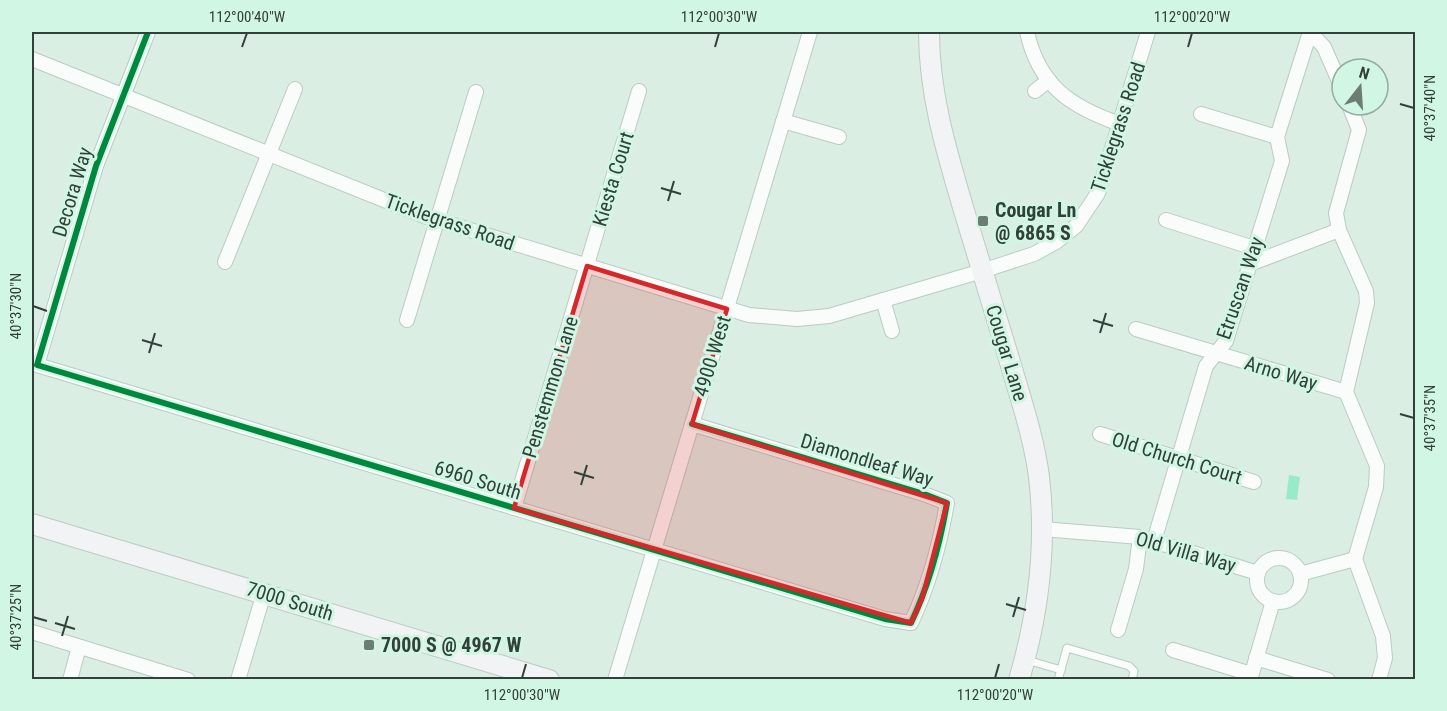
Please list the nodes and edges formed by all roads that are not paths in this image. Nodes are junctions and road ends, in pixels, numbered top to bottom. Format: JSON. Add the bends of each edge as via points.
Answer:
{"nodes":[{"id":1,"x":147,"y":32,"type":"edge"},
{"id":2,"x":810,"y":32,"type":"edge"},
{"id":3,"x":929,"y":32,"type":"edge"},
{"id":4,"x":1027,"y":32,"type":"edge"},
{"id":5,"x":1148,"y":32,"type":"edge"},
{"id":6,"x":1310,"y":32,"type":"edge"},
{"id":7,"x":32,"y":59,"type":"edge"},
{"id":8,"x":1330,"y":61,"type":"edge"},
{"id":9,"x":1049,"y":80,"type":"junction"},
{"id":10,"x":295,"y":89,"type":"dead end"},
{"id":11,"x":639,"y":91,"type":"dead end"},
{"id":12,"x":1035,"y":91,"type":"dead end"},
{"id":13,"x":476,"y":92,"type":"dead end"},
{"id":14,"x":122,"y":95,"type":"junction"},
{"id":15,"x":1201,"y":114,"type":"dead end"},
{"id":16,"x":1354,"y":117,"type":"edge"},
{"id":17,"x":783,"y":121,"type":"junction"},
{"id":18,"x":1120,"y":124,"type":"junction"},
{"id":19,"x":839,"y":137,"type":"dead end"},
{"id":20,"x":1277,"y":137,"type":"junction"},
{"id":21,"x":269,"y":154,"type":"junction"},
{"id":22,"x":1166,"y":220,"type":"dead end"},
{"id":23,"x":438,"y":221,"type":"junction"},
{"id":24,"x":1339,"y":230,"type":"junction"},
{"id":25,"x":1254,"y":248,"type":"junction"},
{"id":26,"x":225,"y":262,"type":"dead end"},
{"id":27,"x":1250,"y":264,"type":"junction"},
{"id":28,"x":587,"y":266,"type":"junction"},
{"id":29,"x":982,"y":271,"type":"junction"},
{"id":30,"x":883,"y":300,"type":"junction"},
{"id":31,"x":727,"y":309,"type":"junction"},
{"id":32,"x":407,"y":320,"type":"dead end"},
{"id":33,"x":1136,"y":328,"type":"dead end"},
{"id":34,"x":892,"y":331,"type":"dead end"},
{"id":35,"x":1216,"y":353,"type":"junction"},
{"id":36,"x":37,"y":365,"type":"joint"},
{"id":37,"x":1346,"y":392,"type":"junction"},
{"id":38,"x":692,"y":424,"type":"junction"},
{"id":39,"x":1100,"y":434,"type":"dead end"},
{"id":40,"x":1177,"y":458,"type":"junction"},
{"id":41,"x":1254,"y":482,"type":"dead end"},
{"id":42,"x":514,"y":508,"type":"junction"},
{"id":43,"x":32,"y":524,"type":"edge"},
{"id":44,"x":1042,"y":529,"type":"junction"},
{"id":45,"x":1147,"y":539,"type":"junction"},
{"id":46,"x":654,"y":550,"type":"junction"},
{"id":47,"x":1355,"y":559,"type":"junction"},
{"id":48,"x":1258,"y":573,"type":"junction"},
{"id":49,"x":1300,"y":574,"type":"junction"},
{"id":50,"x":264,"y":593,"type":"junction"},
{"id":51,"x":1273,"y":601,"type":"junction"},
{"id":52,"x":911,"y":623,"type":"joint"},
{"id":53,"x":1118,"y":630,"type":"dead end"},
{"id":54,"x":32,"y":632,"type":"edge"},
{"id":55,"x":80,"y":647,"type":"junction"},
{"id":56,"x":1173,"y":650,"type":"dead end"},
{"id":57,"x":1256,"y":658,"type":"junction"},
{"id":58,"x":1025,"y":659,"type":"junction"},
{"id":59,"x":1061,"y":670,"type":"junction"},
{"id":60,"x":1250,"y":677,"type":"edge"},
{"id":61,"x":70,"y":680,"type":"edge"},
{"id":62,"x":188,"y":680,"type":"edge"},
{"id":63,"x":238,"y":680,"type":"edge"},
{"id":64,"x":549,"y":680,"type":"edge"},
{"id":65,"x":615,"y":680,"type":"edge"},
{"id":66,"x":1019,"y":680,"type":"edge"},
{"id":67,"x":1058,"y":680,"type":"edge"},
{"id":68,"x":1132,"y":680,"type":"edge"},
{"id":69,"x":1328,"y":680,"type":"edge"},
{"id":70,"x":1379,"y":680,"type":"edge"}],
"edges":[{"from":1,"to":14,"type":"street","name":"Decora Way"},
{"from":2,"to":17,"type":"street","name":"4900 West"},
{"from":3,"to":29,"type":"main road","name":"Cougar Lane","via":[[938,117]]},
{"from":4,"to":9,"type":"street","via":[[1036,59]]},
{"from":5,"to":18,"type":"street","name":"Ticklegrass Road"},
{"from":6,"to":8,"type":"street"},
{"from":6,"to":20,"type":"street","name":"Etruscan Way"},
{"from":7,"to":14,"type":"street","name":"Ticklegrass Road"},
{"from":9,"to":12,"type":"street"},
{"from":9,"to":18,"type":"street","via":[[1084,110]]},
{"from":10,"to":21,"type":"street"},
{"from":11,"to":28,"type":"street","name":"Kiesta Court"},
{"from":13,"to":23,"type":"street"},
{"from":14,"to":21,"type":"street","name":"Ticklegrass Road"},
{"from":14,"to":36,"type":"street","name":"Decora Way","via":[[96,166]]},
{"from":15,"to":20,"type":"street"},
{"from":16,"to":24,"type":"street","via":[[1359,130],[1336,213]]},
{"from":17,"to":19,"type":"street"},
{"from":17,"to":31,"type":"street","name":"4900 West"},
{"from":18,"to":29,"type":"street","name":"Ticklegrass Road","via":[[1098,193],[1076,226],[1045,249]]},
{"from":20,"to":25,"type":"street","name":"Etruscan Way","via":[[1282,161]]},
{"from":21,"to":23,"type":"street","name":"Ticklegrass Road"},
{"from":21,"to":26,"type":"street"},
{"from":22,"to":25,"type":"street"},
{"from":23,"to":28,"type":"street","name":"Ticklegrass Road"},
{"from":23,"to":32,"type":"street"},
{"from":24,"to":27,"type":"street"},
{"from":24,"to":37,"type":"street","via":[[1368,303]]},
{"from":25,"to":27,"type":"street","name":"Etruscan Way"},
{"from":27,"to":35,"type":"street","name":"Etruscan Way","via":[[1226,341]]},
{"from":28,"to":31,"type":"street","name":"Ticklegrass Road"},
{"from":28,"to":42,"type":"street","name":"Penstemmon Lane"},
{"from":29,"to":30,"type":"street","name":"Ticklegrass Road"},
{"from":29,"to":44,"type":"main road","name":"Cougar Lane","via":[[1031,435]]},
{"from":30,"to":31,"type":"street","name":"Ticklegrass Road","via":[[829,316],[797,319],[765,318]]},
{"from":30,"to":34,"type":"street"},
{"from":31,"to":38,"type":"street","name":"4900 West"},
{"from":33,"to":35,"type":"street","name":"Arno Way"},
{"from":35,"to":37,"type":"street","name":"Arno Way"},
{"from":35,"to":40,"type":"street","name":"Etruscan Way","via":[[1206,366]]},
{"from":36,"to":42,"type":"street","name":"6960 South"},
{"from":37,"to":47,"type":"street","via":[[1378,476]]},
{"from":38,"to":46,"type":"street","name":"4900 West"},
{"from":38,"to":52,"type":"street","name":"Diamondleaf Way","via":[[948,503],[922,599]]},
{"from":39,"to":40,"type":"street","name":"Old Church Court"},
{"from":40,"to":41,"type":"street","name":"Old Church Court"},
{"from":40,"to":45,"type":"street","name":"Etruscan Way"},
{"from":42,"to":46,"type":"street","name":"6960 South"},
{"from":43,"to":50,"type":"main road","name":"7000 South"},
{"from":44,"to":45,"type":"street","name":"Old Villa Way"},
{"from":44,"to":58,"type":"main road","name":"Cougar Lane","via":[[1036,604]]},
{"from":45,"to":48,"type":"street","name":"Old Villa Way"},
{"from":45,"to":53,"type":"street","name":"Etruscan Way"},
{"from":46,"to":52,"type":"street","name":"6960 South","via":[[885,619]]},
{"from":46,"to":65,"type":"street","name":"4900 West"},
{"from":47,"to":49,"type":"street"},
{"from":47,"to":70,"type":"street","via":[[1383,636],[1385,658]]},
{"from":48,"to":49,"type":"street","name":"Old Villa Way","via":[[1265,562],[1279,558],[1292,562]]},
{"from":48,"to":51,"type":"street","name":"Old Villa Way","via":[[1258,588]]},
{"from":49,"to":51,"type":"street","via":[[1297,593],[1286,601]]},
{"from":50,"to":63,"type":"street"},
{"from":50,"to":64,"type":"main road","name":"7000 South"},
{"from":51,"to":57,"type":"street"},
{"from":54,"to":55,"type":"street"},
{"from":55,"to":61,"type":"street"},
{"from":55,"to":62,"type":"street"},
{"from":56,"to":60,"type":"street"},
{"from":57,"to":60,"type":"street"},
{"from":57,"to":69,"type":"street"},
{"from":58,"to":59,"type":"lane"},
{"from":58,"to":66,"type":"main road","name":"Cougar Lane"},
{"from":59,"to":67,"type":"lane"},
{"from":59,"to":68,"type":"lane","via":[[1067,648],[1129,666],[1134,671]]}]}
